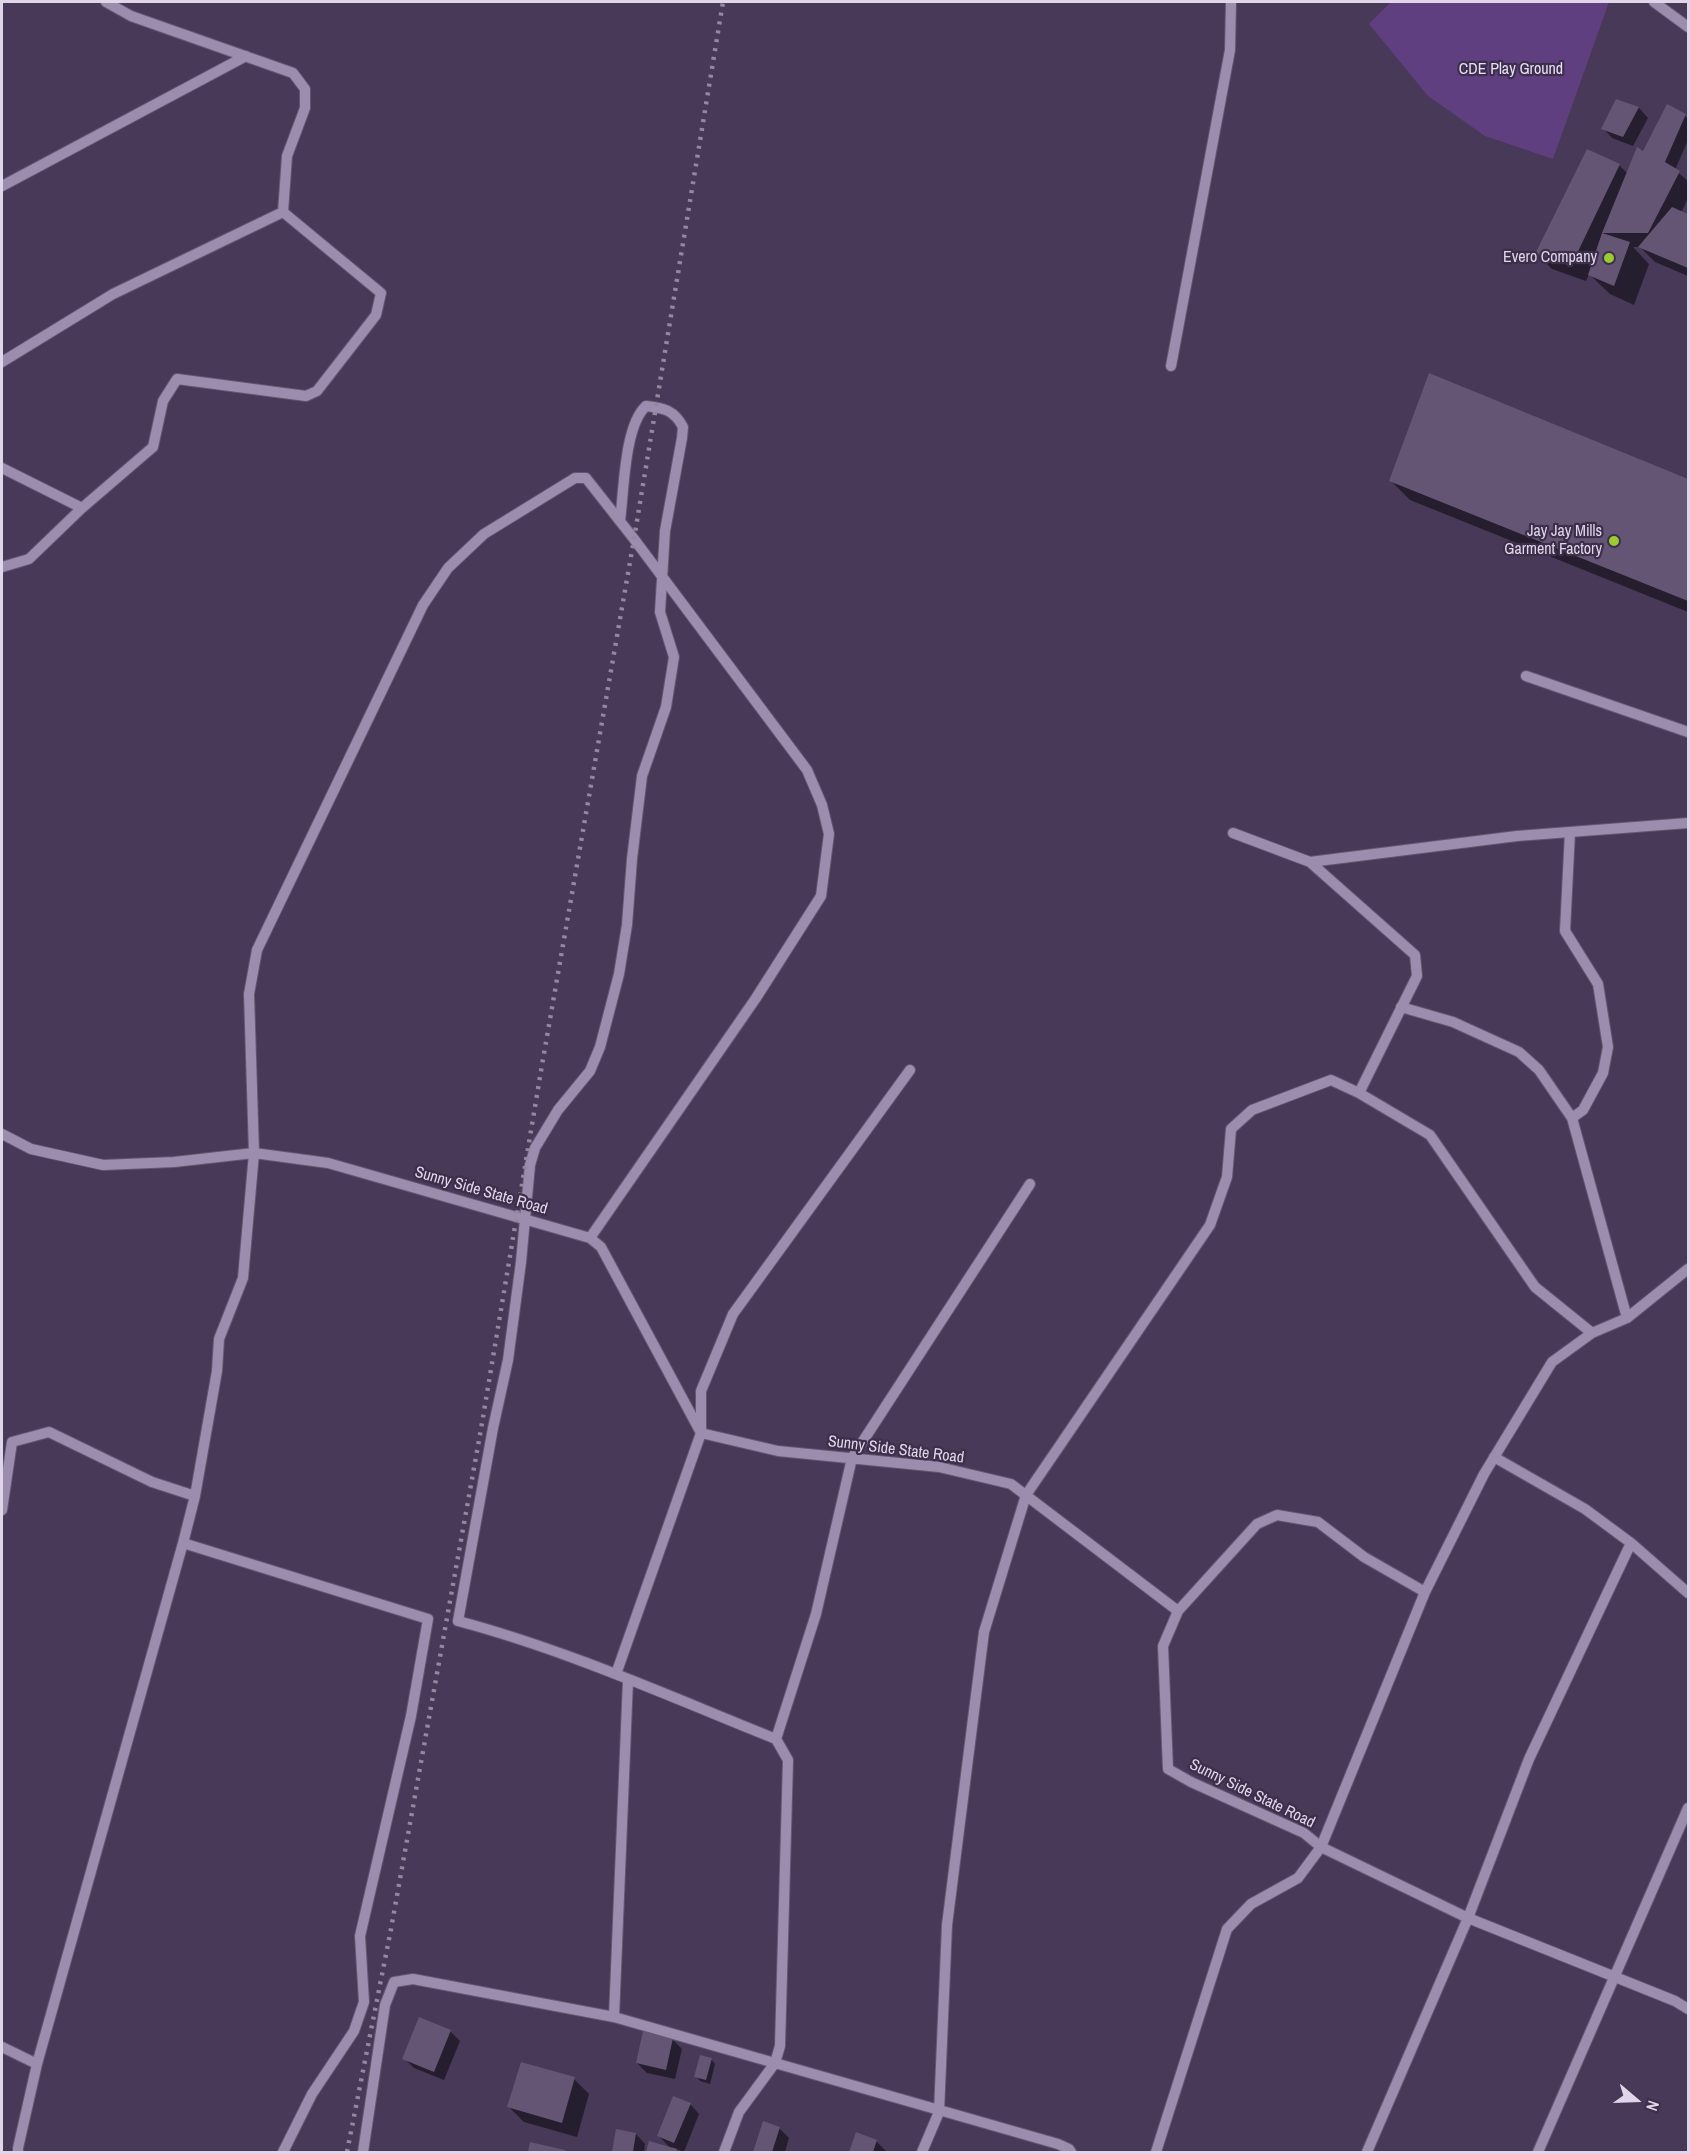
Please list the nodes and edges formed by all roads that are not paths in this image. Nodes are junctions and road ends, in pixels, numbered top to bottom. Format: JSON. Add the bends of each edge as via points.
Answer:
{"nodes":[{"id":1,"x":106,"y":2,"type":"edge"},
{"id":2,"x":1231,"y":2,"type":"edge"},
{"id":3,"x":1654,"y":2,"type":"edge"},
{"id":4,"x":1689,"y":27,"type":"edge"},
{"id":5,"x":246,"y":56,"type":"junction"},
{"id":6,"x":2,"y":186,"type":"edge"},
{"id":7,"x":283,"y":212,"type":"junction"},
{"id":8,"x":2,"y":363,"type":"edge"},
{"id":9,"x":1171,"y":366,"type":"dead end"},
{"id":10,"x":2,"y":468,"type":"edge"},
{"id":11,"x":82,"y":508,"type":"junction"},
{"id":12,"x":620,"y":520,"type":"junction"},
{"id":13,"x":2,"y":567,"type":"edge"},
{"id":14,"x":661,"y":575,"type":"junction"},
{"id":15,"x":1526,"y":676,"type":"dead end"},
{"id":16,"x":1689,"y":732,"type":"edge"},
{"id":17,"x":1689,"y":823,"type":"edge"},
{"id":18,"x":1570,"y":832,"type":"junction"},
{"id":19,"x":1233,"y":833,"type":"dead end"},
{"id":20,"x":1310,"y":862,"type":"junction"},
{"id":21,"x":1401,"y":1007,"type":"junction"},
{"id":22,"x":910,"y":1070,"type":"dead end"},
{"id":23,"x":1359,"y":1093,"type":"junction"},
{"id":24,"x":1572,"y":1118,"type":"junction"},
{"id":25,"x":2,"y":1134,"type":"edge"},
{"id":26,"x":254,"y":1153,"type":"junction"},
{"id":27,"x":1030,"y":1184,"type":"dead end"},
{"id":28,"x":525,"y":1219,"type":"junction"},
{"id":29,"x":590,"y":1238,"type":"junction"},
{"id":30,"x":1689,"y":1269,"type":"edge"},
{"id":31,"x":1627,"y":1318,"type":"junction"},
{"id":32,"x":1592,"y":1333,"type":"junction"},
{"id":33,"x":701,"y":1434,"type":"junction"},
{"id":34,"x":1494,"y":1457,"type":"junction"},
{"id":35,"x":852,"y":1458,"type":"junction"},
{"id":36,"x":1026,"y":1494,"type":"junction"},
{"id":37,"x":195,"y":1496,"type":"junction"},
{"id":38,"x":2,"y":1510,"type":"edge"},
{"id":39,"x":183,"y":1543,"type":"junction"},
{"id":40,"x":1631,"y":1543,"type":"junction"},
{"id":41,"x":1425,"y":1592,"type":"junction"},
{"id":42,"x":1689,"y":1593,"type":"edge"},
{"id":43,"x":1178,"y":1611,"type":"junction"},
{"id":44,"x":616,"y":1674,"type":"junction"},
{"id":45,"x":628,"y":1680,"type":"junction"},
{"id":46,"x":776,"y":1738,"type":"junction"},
{"id":47,"x":1689,"y":1808,"type":"edge"},
{"id":48,"x":1321,"y":1847,"type":"junction"},
{"id":49,"x":1468,"y":1918,"type":"junction"},
{"id":50,"x":1615,"y":1977,"type":"junction"},
{"id":51,"x":364,"y":2002,"type":"junction"},
{"id":52,"x":385,"y":2005,"type":"junction"},
{"id":53,"x":1689,"y":2009,"type":"edge"},
{"id":54,"x":614,"y":2017,"type":"junction"},
{"id":55,"x":2,"y":2047,"type":"edge"},
{"id":56,"x":775,"y":2062,"type":"junction"},
{"id":57,"x":37,"y":2064,"type":"junction"},
{"id":58,"x":939,"y":2112,"type":"junction"},
{"id":59,"x":18,"y":2152,"type":"edge"},
{"id":60,"x":283,"y":2152,"type":"edge"},
{"id":61,"x":363,"y":2152,"type":"edge"},
{"id":62,"x":724,"y":2152,"type":"edge"},
{"id":63,"x":922,"y":2152,"type":"edge"},
{"id":64,"x":1071,"y":2152,"type":"edge"},
{"id":65,"x":1156,"y":2152,"type":"edge"},
{"id":66,"x":1367,"y":2152,"type":"edge"},
{"id":67,"x":1538,"y":2152,"type":"edge"}],
"edges":[{"from":1,"to":5,"type":"street","via":[[131,16]]},
{"from":2,"to":9,"type":"street","via":[[1230,50]]},
{"from":3,"to":4,"type":"street"},
{"from":5,"to":6,"type":"street"},
{"from":5,"to":7,"type":"street","via":[[293,73],[305,89],[305,108],[287,156]]},
{"from":7,"to":8,"type":"street","via":[[113,294]]},
{"from":7,"to":11,"type":"street","via":[[381,293],[376,315],[317,391],[306,396],[177,379],[163,401],[153,447]]},
{"from":10,"to":11,"type":"street"},
{"from":11,"to":13,"type":"street","via":[[29,559]]},
{"from":12,"to":14,"type":"street"},
{"from":12,"to":14,"type":"street","via":[[624,469],[639,411],[646,406],[665,408],[677,416],[683,427]]},
{"from":12,"to":26,"type":"street","via":[[586,478],[575,478],[484,534],[448,568],[423,605],[257,950],[249,994]]},
{"from":14,"to":28,"type":"street","via":[[660,612],[674,657],[666,707],[642,776],[619,974],[590,1071],[558,1110],[535,1148]]},
{"from":14,"to":29,"type":"street","via":[[807,770],[822,804],[829,834],[821,896],[756,998]]},
{"from":15,"to":16,"type":"street"},
{"from":17,"to":18,"type":"street"},
{"from":18,"to":20,"type":"street"},
{"from":18,"to":24,"type":"street","via":[[1565,931],[1598,984],[1608,1047],[1603,1073],[1583,1110]]},
{"from":19,"to":20,"type":"street"},
{"from":20,"to":21,"type":"street","via":[[1415,955],[1417,976]]},
{"from":21,"to":23,"type":"street"},
{"from":21,"to":24,"type":"street","via":[[1453,1022],[1519,1052],[1539,1070]]},
{"from":22,"to":33,"type":"street","via":[[733,1314],[701,1390]]},
{"from":23,"to":32,"type":"street","via":[[1430,1135],[1535,1287]]},
{"from":23,"to":36,"type":"street","via":[[1331,1080],[1252,1110],[1232,1128],[1227,1176],[1210,1225]]},
{"from":24,"to":31,"type":"street"},
{"from":25,"to":26,"type":"street","name":"Sunny Side State Road","via":[[31,1149],[103,1165]]},
{"from":26,"to":28,"type":"street","name":"Sunny Side State Road","via":[[328,1163]]},
{"from":26,"to":37,"type":"street","via":[[243,1278],[219,1339]]},
{"from":27,"to":35,"type":"street"},
{"from":28,"to":29,"type":"street","name":"Sunny Side State Road"},
{"from":28,"to":44,"type":"street","via":[[508,1359],[458,1621]]},
{"from":29,"to":33,"type":"street","via":[[601,1247]]},
{"from":30,"to":31,"type":"street"},
{"from":31,"to":32,"type":"street"},
{"from":32,"to":34,"type":"street","via":[[1551,1362]]},
{"from":33,"to":35,"type":"street","name":"Sunny Side State Road","via":[[778,1451]]},
{"from":33,"to":44,"type":"street"},
{"from":34,"to":40,"type":"street","via":[[1585,1509]]},
{"from":34,"to":41,"type":"street"},
{"from":35,"to":36,"type":"street","name":"Sunny Side State Road","via":[[939,1467],[1011,1484]]},
{"from":35,"to":46,"type":"street","via":[[816,1614]]},
{"from":36,"to":43,"type":"street","name":"Sunny Side State Road"},
{"from":36,"to":58,"type":"street","via":[[984,1632],[947,1925]]},
{"from":37,"to":38,"type":"street","via":[[152,1482],[49,1432],[12,1442]]},
{"from":37,"to":39,"type":"street"},
{"from":39,"to":51,"type":"street","via":[[428,1619],[411,1716],[360,1936]]},
{"from":39,"to":57,"type":"street"},
{"from":40,"to":42,"type":"street"},
{"from":40,"to":49,"type":"street","via":[[1528,1760]]},
{"from":41,"to":43,"type":"street","via":[[1364,1557],[1318,1522],[1277,1515],[1257,1524]]},
{"from":41,"to":48,"type":"street"},
{"from":43,"to":48,"type":"street","name":"Sunny Side State Road","via":[[1163,1646],[1168,1769],[1304,1833]]},
{"from":44,"to":45,"type":"street"},
{"from":45,"to":46,"type":"street"},
{"from":45,"to":54,"type":"street"},
{"from":46,"to":56,"type":"street","via":[[789,1760],[780,2046]]},
{"from":47,"to":50,"type":"street"},
{"from":48,"to":49,"type":"street","name":"Sunny Side State Road"},
{"from":48,"to":65,"type":"street","via":[[1298,1878],[1251,1904],[1227,1929]]},
{"from":49,"to":50,"type":"street","name":"Sunny Side State Road"},
{"from":49,"to":66,"type":"street"},
{"from":50,"to":53,"type":"street","name":"Sunny Side State Road"},
{"from":50,"to":67,"type":"street"},
{"from":51,"to":52,"type":"street"},
{"from":51,"to":60,"type":"street","via":[[354,2031],[312,2094]]},
{"from":52,"to":54,"type":"street","via":[[394,1982],[413,1979]]},
{"from":52,"to":61,"type":"street"},
{"from":54,"to":56,"type":"street"},
{"from":55,"to":57,"type":"street"},
{"from":56,"to":58,"type":"street"},
{"from":56,"to":62,"type":"street","via":[[739,2112]]},
{"from":57,"to":59,"type":"street"},
{"from":58,"to":63,"type":"street"},
{"from":58,"to":64,"type":"street"}]}
